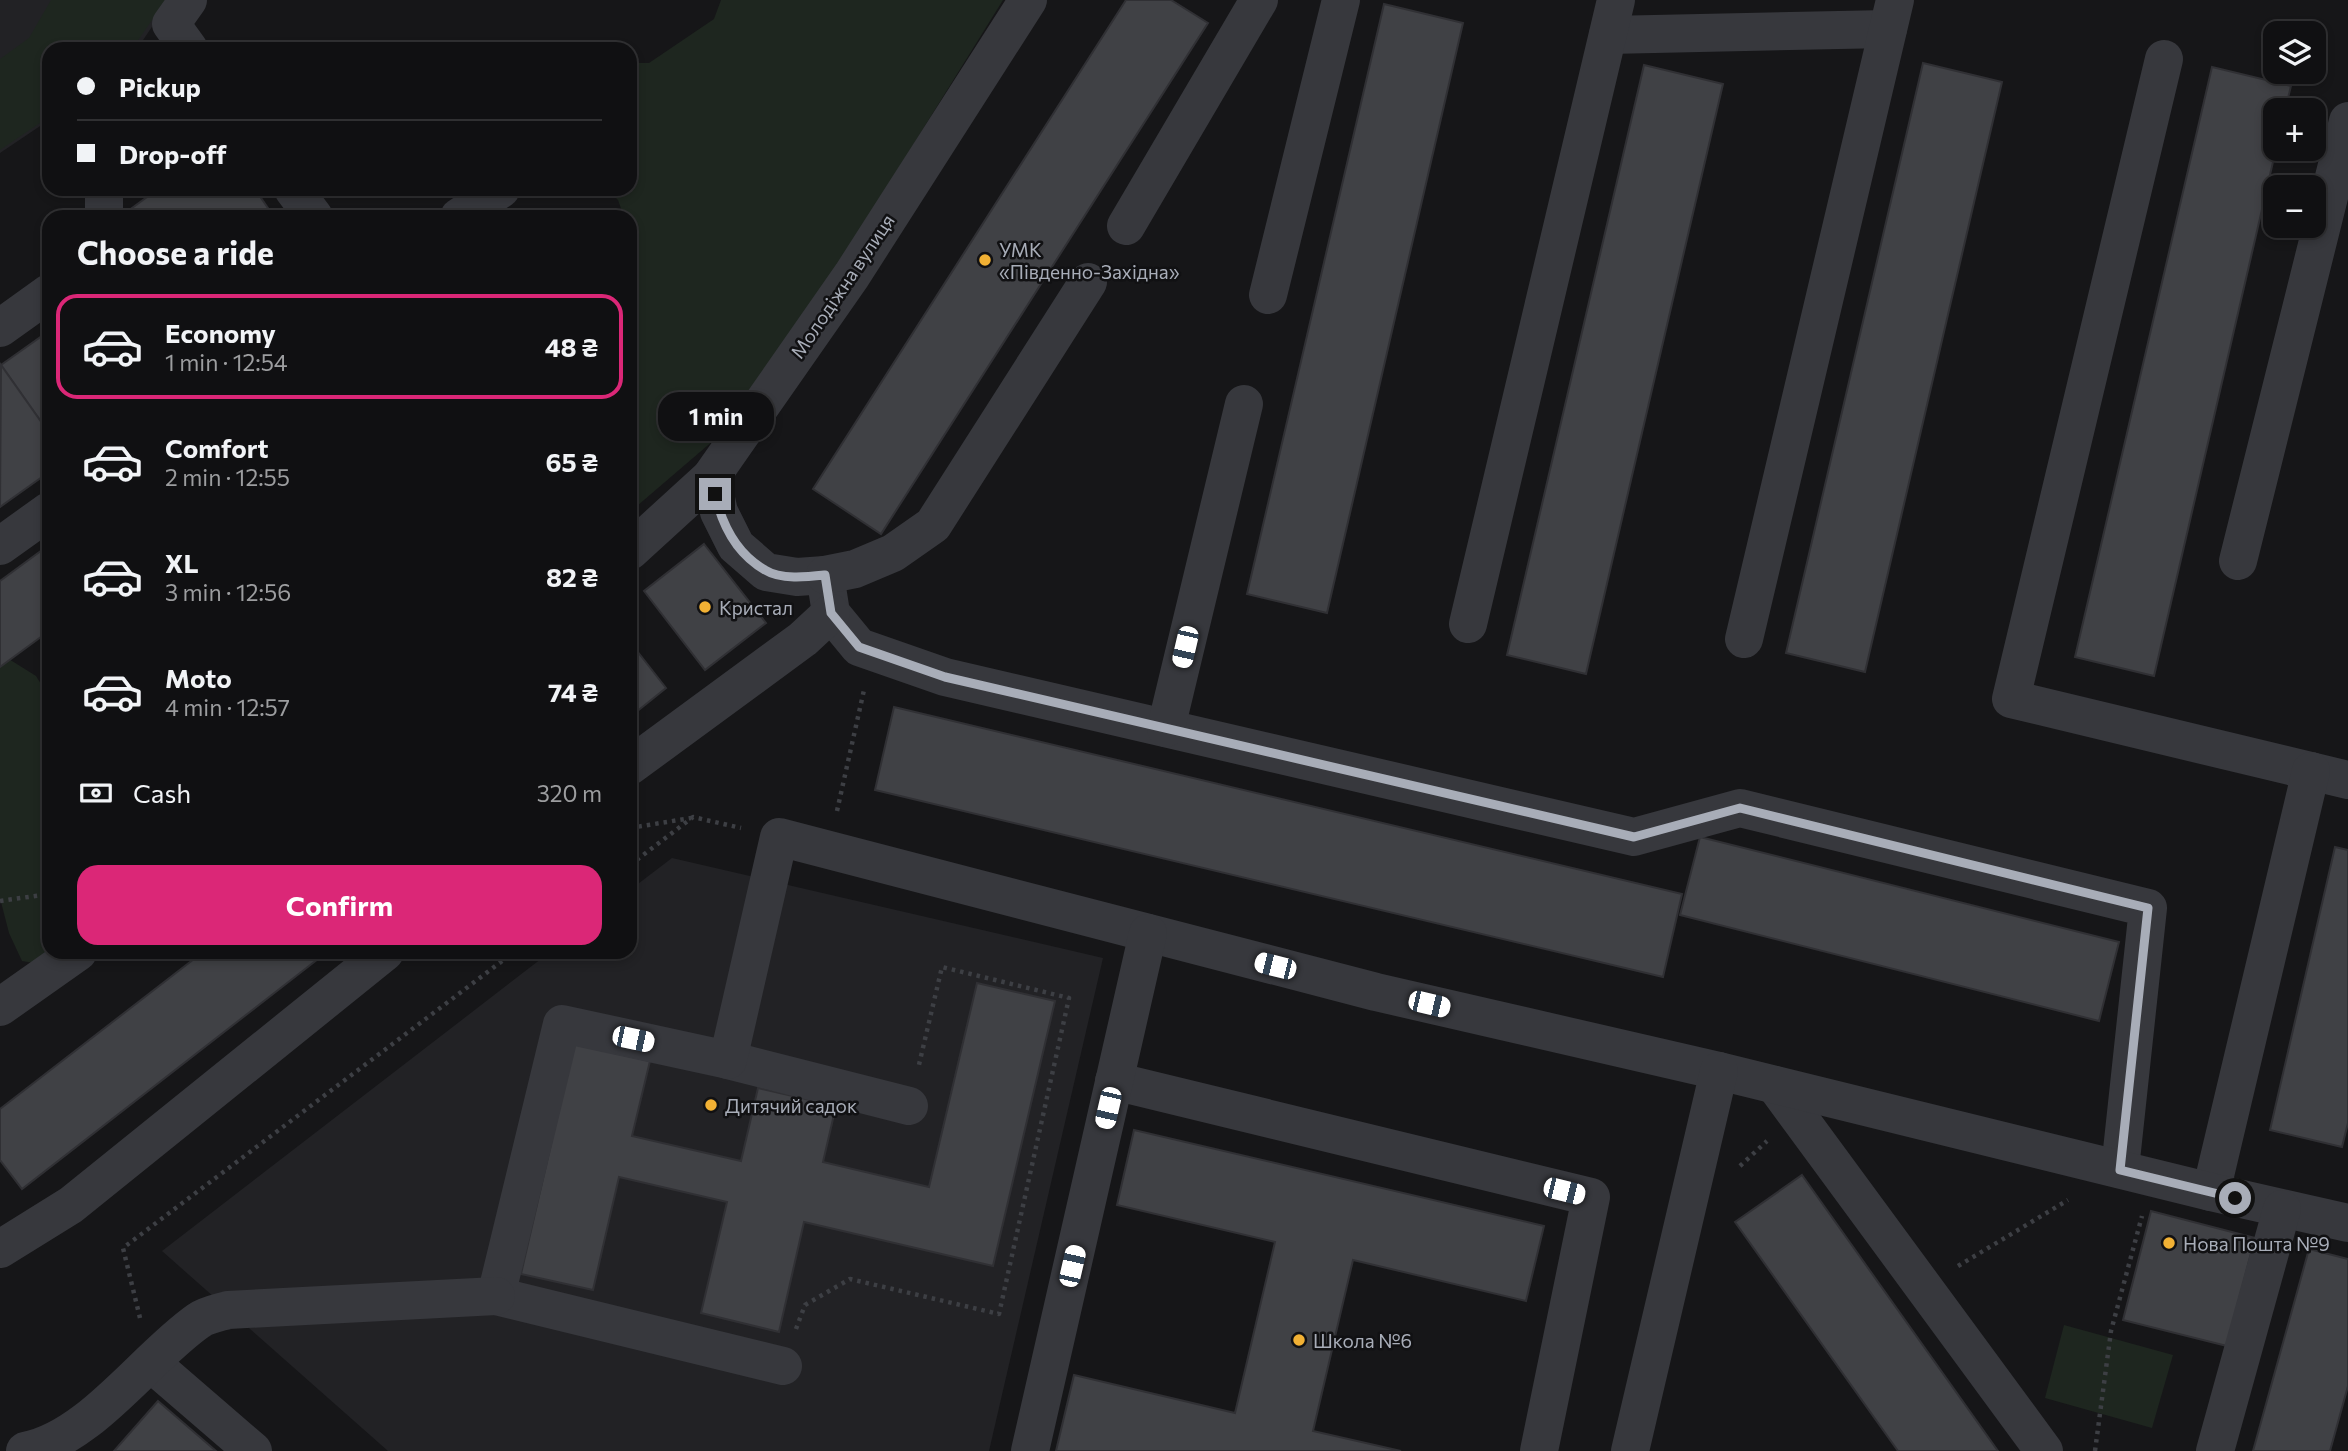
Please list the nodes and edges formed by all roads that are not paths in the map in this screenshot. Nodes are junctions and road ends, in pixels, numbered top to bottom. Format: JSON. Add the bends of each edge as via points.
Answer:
{"nodes":[{"id":1,"x":188,"y":0,"type":"edge"},
{"id":2,"x":1028,"y":0,"type":"edge"},
{"id":3,"x":1259,"y":0,"type":"edge"},
{"id":4,"x":1340,"y":0,"type":"edge"},
{"id":5,"x":1892,"y":15,"type":"edge"},
{"id":6,"x":1612,"y":18,"type":"edge"},
{"id":7,"x":184,"y":42,"type":"edge"},
{"id":8,"x":2164,"y":59,"type":"dead end"},
{"id":9,"x":2348,"y":121,"type":"edge"},
{"id":10,"x":490,"y":196,"type":"edge"},
{"id":11,"x":470,"y":210,"type":"edge"},
{"id":12,"x":1126,"y":226,"type":"dead end"},
{"id":13,"x":1088,"y":282,"type":"dead end"},
{"id":14,"x":1268,"y":295,"type":"dead end"},
{"id":15,"x":42,"y":298,"type":"edge"},
{"id":16,"x":0,"y":328,"type":"edge"},
{"id":17,"x":1244,"y":404,"type":"dead end"},
{"id":18,"x":711,"y":477,"type":"junction"},
{"id":19,"x":42,"y":516,"type":"edge"},
{"id":20,"x":637,"y":545,"type":"edge"},
{"id":21,"x":0,"y":546,"type":"edge"},
{"id":22,"x":2238,"y":561,"type":"dead end"},
{"id":23,"x":825,"y":575,"type":"junction"},
{"id":24,"x":831,"y":613,"type":"junction"},
{"id":25,"x":1468,"y":624,"type":"dead end"},
{"id":26,"x":1744,"y":639,"type":"dead end"},
{"id":27,"x":1166,"y":728,"type":"junction"},
{"id":28,"x":637,"y":761,"type":"edge"},
{"id":29,"x":2311,"y":771,"type":"junction"},
{"id":30,"x":2348,"y":780,"type":"edge"},
{"id":31,"x":1148,"y":933,"type":"junction"},
{"id":32,"x":68,"y":959,"type":"edge"},
{"id":33,"x":376,"y":959,"type":"edge"},
{"id":34,"x":0,"y":1007,"type":"edge"},
{"id":35,"x":728,"y":1060,"type":"junction"},
{"id":36,"x":1719,"y":1071,"type":"junction"},
{"id":37,"x":1114,"y":1081,"type":"junction"},
{"id":38,"x":1786,"y":1100,"type":"junction"},
{"id":39,"x":909,"y":1106,"type":"road end"},
{"id":40,"x":2136,"y":1173,"type":"junction"},
{"id":41,"x":2211,"y":1192,"type":"junction"},
{"id":42,"x":2282,"y":1209,"type":"junction"},
{"id":43,"x":2348,"y":1223,"type":"edge"},
{"id":44,"x":0,"y":1249,"type":"edge"},
{"id":45,"x":496,"y":1296,"type":"junction"},
{"id":46,"x":151,"y":1363,"type":"junction"},
{"id":47,"x":783,"y":1366,"type":"road end"},
{"id":48,"x":25,"y":1451,"type":"edge"},
{"id":49,"x":253,"y":1451,"type":"edge"},
{"id":50,"x":1030,"y":1451,"type":"edge"},
{"id":51,"x":1539,"y":1451,"type":"edge"},
{"id":52,"x":1630,"y":1451,"type":"edge"},
{"id":53,"x":2044,"y":1451,"type":"edge"},
{"id":54,"x":2215,"y":1451,"type":"edge"}],
"edges":[{"from":1,"to":7,"type":"street","via":[[171,24]]},
{"from":2,"to":18,"type":"street","name":"Молодіжна вулиця","via":[[852,275]]},
{"from":3,"to":12,"type":"street"},
{"from":4,"to":14,"type":"street"},
{"from":5,"to":6,"type":"street"},
{"from":5,"to":26,"type":"street"},
{"from":6,"to":25,"type":"street"},
{"from":8,"to":29,"type":"street","via":[[2011,699]]},
{"from":9,"to":22,"type":"street"},
{"from":10,"to":11,"type":"street"},
{"from":13,"to":23,"type":"street","via":[[933,525],[893,553],[855,569]]},
{"from":15,"to":16,"type":"street"},
{"from":17,"to":27,"type":"street"},
{"from":18,"to":20,"type":"street","name":"Молодіжна вулиця"},
{"from":18,"to":23,"type":"street","via":[[719,512],[736,546],[766,572]]},
{"from":19,"to":21,"type":"street"},
{"from":23,"to":24,"type":"street"},
{"from":24,"to":27,"type":"street","via":[[859,647],[945,677]]},
{"from":24,"to":28,"type":"street","via":[[803,639]]},
{"from":27,"to":40,"type":"street","via":[[1634,837],[1740,808],[2148,908]]},
{"from":29,"to":30,"type":"street"},
{"from":29,"to":41,"type":"street"},
{"from":31,"to":35,"type":"street","via":[[779,837]]},
{"from":31,"to":36,"type":"street","via":[[1376,992]]},
{"from":31,"to":37,"type":"street"},
{"from":32,"to":34,"type":"street"},
{"from":33,"to":44,"type":"street","via":[[71,1205]]},
{"from":35,"to":39,"type":"street"},
{"from":35,"to":45,"type":"street","via":[[562,1024]]},
{"from":36,"to":38,"type":"street"},
{"from":36,"to":52,"type":"street"},
{"from":37,"to":50,"type":"street"},
{"from":37,"to":51,"type":"street","via":[[1591,1197]]},
{"from":38,"to":40,"type":"street"},
{"from":38,"to":53,"type":"street"},
{"from":40,"to":41,"type":"street"},
{"from":41,"to":42,"type":"street"},
{"from":42,"to":43,"type":"street"},
{"from":42,"to":54,"type":"street"},
{"from":45,"to":46,"type":"street","via":[[228,1310],[200,1320]]},
{"from":45,"to":47,"type":"street"},
{"from":46,"to":48,"type":"street","via":[[78,1427]]},
{"from":46,"to":49,"type":"street"}]}
